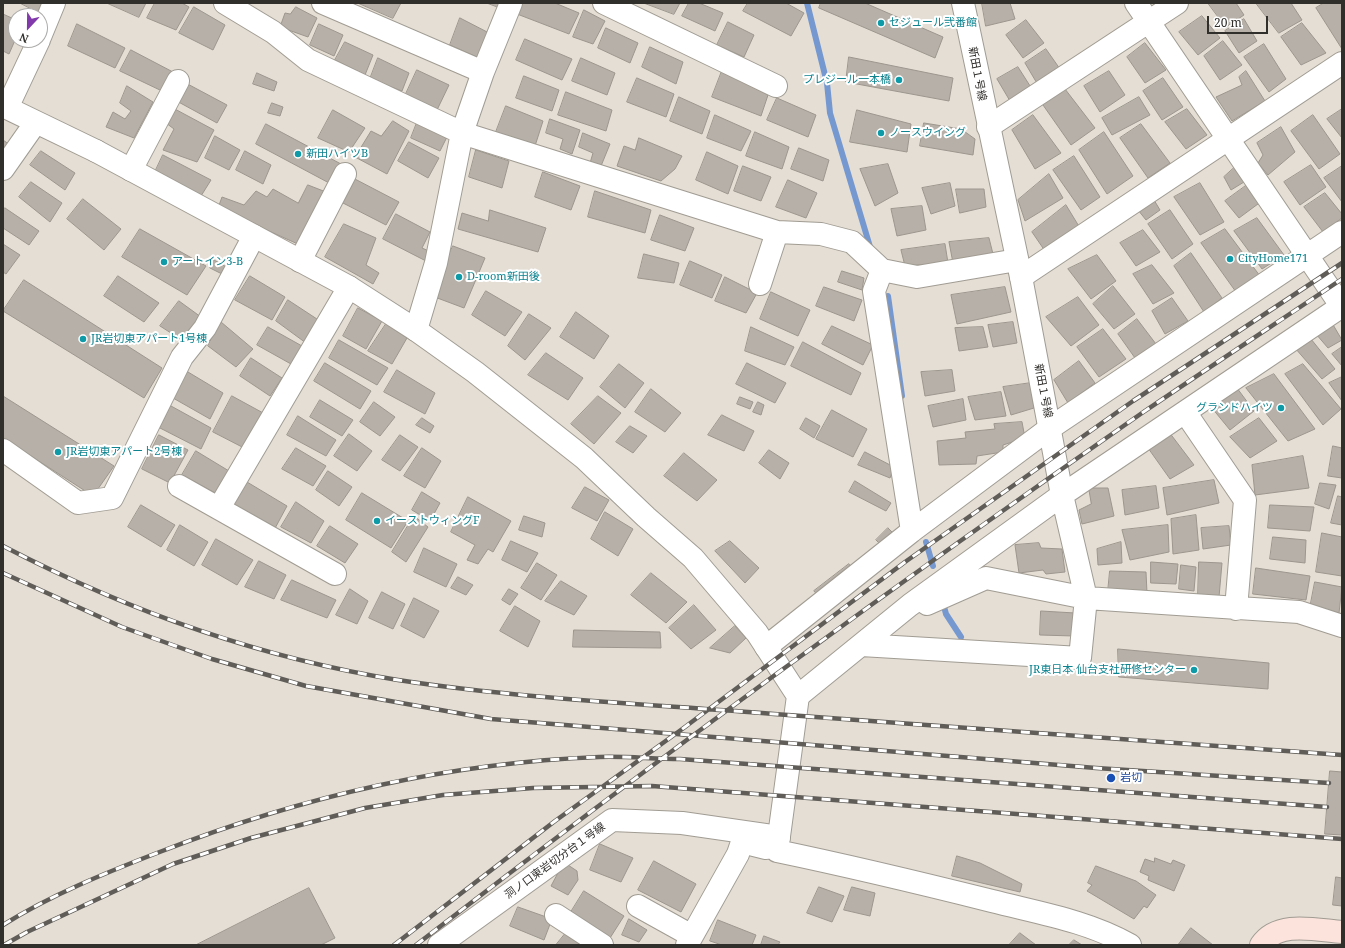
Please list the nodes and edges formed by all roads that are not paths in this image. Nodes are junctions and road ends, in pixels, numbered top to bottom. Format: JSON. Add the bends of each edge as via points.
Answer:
{"nodes":[{"id":1,"x":54,"y":3,"type":"edge"},
{"id":2,"x":225,"y":3,"type":"edge"},
{"id":3,"x":323,"y":3,"type":"edge"},
{"id":4,"x":512,"y":3,"type":"edge"},
{"id":5,"x":604,"y":3,"type":"edge"},
{"id":6,"x":963,"y":3,"type":"edge"},
{"id":7,"x":1136,"y":3,"type":"edge"},
{"id":8,"x":1177,"y":3,"type":"edge"},
{"id":9,"x":48,"y":18,"type":"edge"},
{"id":10,"x":1149,"y":22,"type":"junction"},
{"id":11,"x":35,"y":48,"type":"edge"},
{"id":12,"x":1342,"y":63,"type":"edge"},
{"id":13,"x":483,"y":72,"type":"junction"},
{"id":14,"x":178,"y":81,"type":"dead end"},
{"id":15,"x":776,"y":86,"type":"dead end"},
{"id":16,"x":5,"y":107,"type":"edge"},
{"id":17,"x":36,"y":122,"type":"junction"},
{"id":18,"x":988,"y":127,"type":"junction"},
{"id":19,"x":462,"y":134,"type":"junction"},
{"id":20,"x":1227,"y":138,"type":"junction"},
{"id":21,"x":3,"y":169,"type":"edge"},
{"id":22,"x":131,"y":170,"type":"junction"},
{"id":23,"x":345,"y":174,"type":"dead end"},
{"id":24,"x":777,"y":232,"type":"junction"},
{"id":25,"x":1342,"y":232,"type":"edge"},
{"id":26,"x":254,"y":236,"type":"junction"},
{"id":27,"x":1306,"y":256,"type":"junction"},
{"id":28,"x":300,"y":261,"type":"junction"},
{"id":29,"x":1019,"y":268,"type":"junction"},
{"id":30,"x":882,"y":270,"type":"junction"},
{"id":31,"x":760,"y":284,"type":"dead end"},
{"id":32,"x":349,"y":287,"type":"junction"},
{"id":33,"x":1342,"y":307,"type":"edge"},
{"id":34,"x":416,"y":330,"type":"junction"},
{"id":35,"x":1185,"y":412,"type":"junction"},
{"id":36,"x":1050,"y":428,"type":"junction"},
{"id":37,"x":3,"y":450,"type":"edge"},
{"id":38,"x":179,"y":486,"type":"dead end"},
{"id":39,"x":1062,"y":495,"type":"junction"},
{"id":40,"x":219,"y":508,"type":"junction"},
{"id":41,"x":912,"y":531,"type":"junction"},
{"id":42,"x":335,"y":574,"type":"dead end"},
{"id":43,"x":1086,"y":598,"type":"junction"},
{"id":44,"x":910,"y":605,"type":"junction"},
{"id":45,"x":1236,"y":609,"type":"junction"},
{"id":46,"x":1342,"y":626,"type":"edge"},
{"id":47,"x":861,"y":645,"type":"junction"},
{"id":48,"x":766,"y":647,"type":"junction"},
{"id":49,"x":798,"y":696,"type":"junction"},
{"id":50,"x":778,"y":844,"type":"junction"},
{"id":51,"x":638,"y":906,"type":"dead end"},
{"id":52,"x":556,"y":914,"type":"dead end"},
{"id":53,"x":1342,"y":932,"type":"edge"},
{"id":54,"x":689,"y":941,"type":"edge"},
{"id":55,"x":439,"y":945,"type":"edge"},
{"id":56,"x":602,"y":945,"type":"edge"},
{"id":57,"x":1130,"y":945,"type":"edge"},
{"id":58,"x":1261,"y":945,"type":"edge"}],
"edges":[{"from":1,"to":9,"type":"street"},
{"from":2,"to":19,"type":"street","via":[[273,32],[308,60]]},
{"from":3,"to":13,"type":"street"},
{"from":4,"to":13,"type":"street"},
{"from":5,"to":15,"type":"street"},
{"from":6,"to":18,"type":"street","name":"新田１号線"},
{"from":7,"to":10,"type":"street"},
{"from":8,"to":10,"type":"street"},
{"from":10,"to":18,"type":"street"},
{"from":10,"to":20,"type":"street"},
{"from":11,"to":16,"type":"street"},
{"from":12,"to":20,"type":"street"},
{"from":13,"to":19,"type":"street"},
{"from":14,"to":22,"type":"street"},
{"from":16,"to":17,"type":"street"},
{"from":17,"to":21,"type":"street"},
{"from":17,"to":22,"type":"street"},
{"from":18,"to":29,"type":"street","name":"新田１号線"},
{"from":19,"to":24,"type":"street"},
{"from":19,"to":34,"type":"street","via":[[436,263]]},
{"from":20,"to":27,"type":"street"},
{"from":20,"to":29,"type":"street"},
{"from":22,"to":26,"type":"street"},
{"from":23,"to":28,"type":"street"},
{"from":24,"to":30,"type":"street","via":[[821,234],[852,242]]},
{"from":24,"to":31,"type":"street"},
{"from":25,"to":27,"type":"street"},
{"from":26,"to":28,"type":"street"},
{"from":26,"to":37,"type":"street","via":[[205,328],[182,357],[112,498],[78,503]]},
{"from":27,"to":33,"type":"street"},
{"from":27,"to":36,"type":"street"},
{"from":28,"to":32,"type":"street"},
{"from":29,"to":30,"type":"street","via":[[917,278]]},
{"from":29,"to":36,"type":"street","name":"新田１号線"},
{"from":30,"to":41,"type":"street","via":[[874,291]]},
{"from":32,"to":34,"type":"street"},
{"from":32,"to":40,"type":"street"},
{"from":33,"to":35,"type":"street"},
{"from":34,"to":48,"type":"street","via":[[476,372],[584,458],[693,558]]},
{"from":35,"to":39,"type":"street"},
{"from":35,"to":45,"type":"street","via":[[1245,500]]},
{"from":36,"to":39,"type":"street","name":"新田１号線"},
{"from":36,"to":41,"type":"street"},
{"from":38,"to":40,"type":"street"},
{"from":39,"to":43,"type":"street","name":"新田１号線"},
{"from":39,"to":44,"type":"street"},
{"from":40,"to":42,"type":"street"},
{"from":41,"to":48,"type":"street"},
{"from":43,"to":44,"type":"street","via":[[986,578],[925,605]]},
{"from":43,"to":45,"type":"street"},
{"from":43,"to":47,"type":"street","name":"新田１号線","via":[[1080,658]]},
{"from":44,"to":47,"type":"street"},
{"from":45,"to":46,"type":"street","via":[[1299,612]]},
{"from":47,"to":49,"type":"street"},
{"from":48,"to":49,"type":"street"},
{"from":49,"to":50,"type":"street"},
{"from":50,"to":54,"type":"street","via":[[742,842],[738,854]]},
{"from":50,"to":55,"type":"street","name":"洞ノ口東岩切分台１号線","via":[[682,823],[612,820]]},
{"from":50,"to":57,"type":"street","via":[[863,869],[1075,922],[1114,936]]},
{"from":51,"to":54,"type":"street"},
{"from":52,"to":56,"type":"street"},
{"from":53,"to":58,"type":"main road","via":[[1291,928],[1266,938]]}]}
